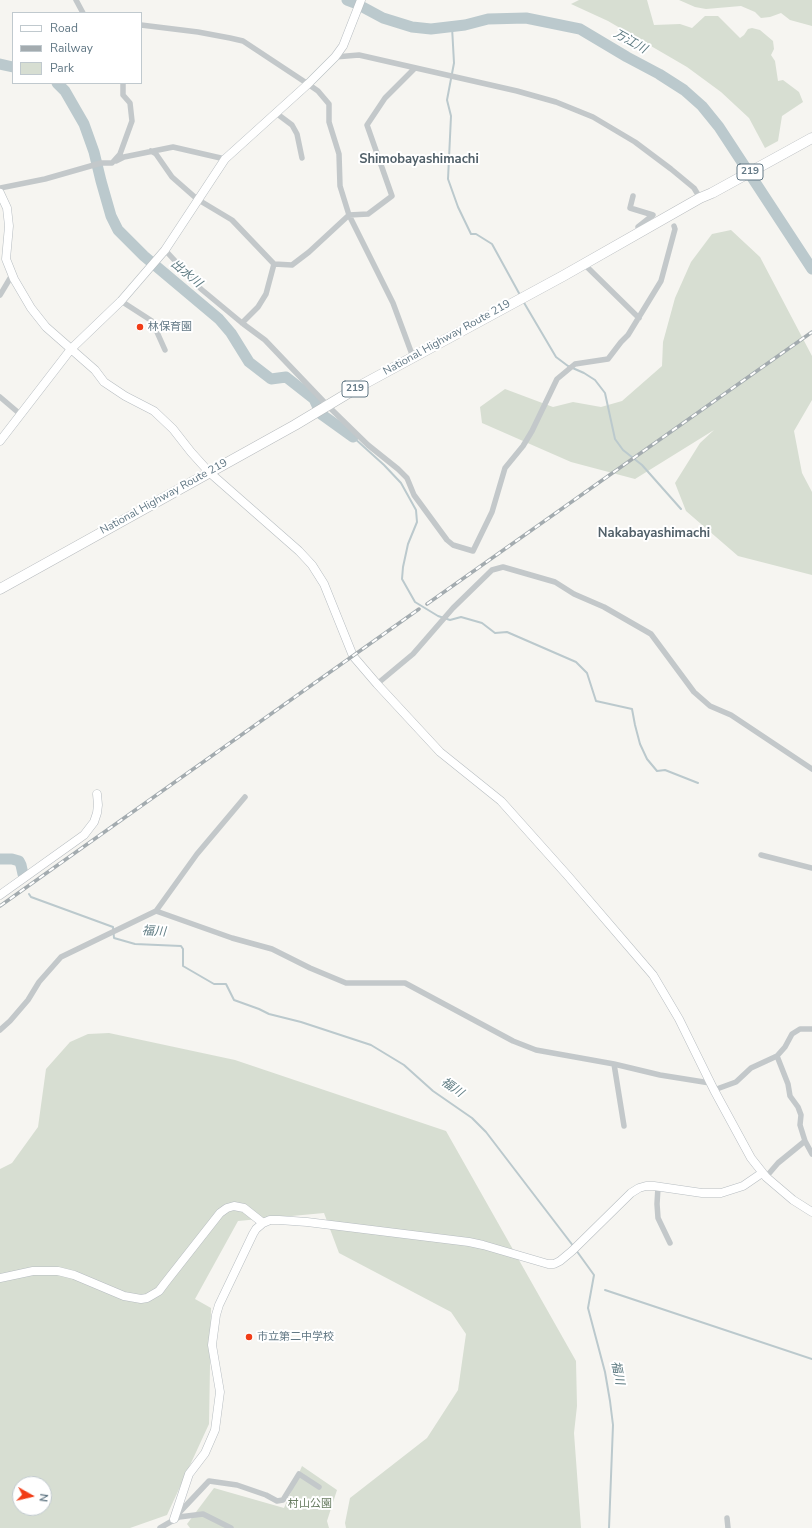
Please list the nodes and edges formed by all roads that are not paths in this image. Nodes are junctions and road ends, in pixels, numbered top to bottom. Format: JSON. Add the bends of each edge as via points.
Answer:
{"nodes":[{"id":1,"x":76,"y":0,"type":"edge"},
{"id":2,"x":361,"y":0,"type":"edge"},
{"id":3,"x":82,"y":12,"type":"edge"},
{"id":4,"x":142,"y":25,"type":"edge"},
{"id":5,"x":335,"y":57,"type":"junction"},
{"id":6,"x":415,"y":68,"type":"junction"},
{"id":7,"x":123,"y":84,"type":"edge"},
{"id":8,"x":308,"y":84,"type":"junction"},
{"id":9,"x":276,"y":113,"type":"junction"},
{"id":10,"x":812,"y":138,"type":"edge"},
{"id":11,"x":151,"y":151,"type":"junction"},
{"id":12,"x":302,"y":158,"type":"dead end"},
{"id":13,"x":225,"y":159,"type":"junction"},
{"id":14,"x":112,"y":163,"type":"junction"},
{"id":15,"x":0,"y":188,"type":"edge"},
{"id":16,"x":0,"y":193,"type":"edge"},
{"id":17,"x":634,"y":196,"type":"dead end"},
{"id":18,"x":700,"y":198,"type":"junction"},
{"id":19,"x":197,"y":199,"type":"junction"},
{"id":20,"x":348,"y":215,"type":"junction"},
{"id":21,"x":674,"y":226,"type":"dead end"},
{"id":22,"x":640,"y":232,"type":"junction"},
{"id":23,"x":165,"y":250,"type":"junction"},
{"id":24,"x":274,"y":264,"type":"junction"},
{"id":25,"x":584,"y":264,"type":"junction"},
{"id":26,"x":12,"y":275,"type":"junction"},
{"id":27,"x":0,"y":295,"type":"edge"},
{"id":28,"x":120,"y":301,"type":"junction"},
{"id":29,"x":639,"y":318,"type":"junction"},
{"id":30,"x":242,"y":323,"type":"junction"},
{"id":31,"x":71,"y":349,"type":"junction"},
{"id":32,"x":165,"y":350,"type":"dead end"},
{"id":33,"x":413,"y":357,"type":"junction"},
{"id":34,"x":0,"y":397,"type":"edge"},
{"id":35,"x":327,"y":406,"type":"junction"},
{"id":36,"x":20,"y":414,"type":"junction"},
{"id":37,"x":0,"y":441,"type":"edge"},
{"id":38,"x":209,"y":472,"type":"junction"},
{"id":39,"x":0,"y":589,"type":"edge"},
{"id":40,"x":377,"y":684,"type":"junction"},
{"id":41,"x":812,"y":769,"type":"edge"},
{"id":42,"x":97,"y":794,"type":"dead end"},
{"id":43,"x":245,"y":797,"type":"dead end"},
{"id":44,"x":761,"y":855,"type":"dead end"},
{"id":45,"x":812,"y":868,"type":"edge"},
{"id":46,"x":0,"y":895,"type":"edge"},
{"id":47,"x":156,"y":911,"type":"junction"},
{"id":48,"x":812,"y":1029,"type":"edge"},
{"id":49,"x":0,"y":1030,"type":"edge"},
{"id":50,"x":777,"y":1056,"type":"junction"},
{"id":51,"x":614,"y":1064,"type":"junction"},
{"id":52,"x":712,"y":1086,"type":"junction"},
{"id":53,"x":624,"y":1126,"type":"dead end"},
{"id":54,"x":805,"y":1141,"type":"junction"},
{"id":55,"x":812,"y":1154,"type":"edge"},
{"id":56,"x":764,"y":1175,"type":"junction"},
{"id":57,"x":658,"y":1187,"type":"junction"},
{"id":58,"x":812,"y":1212,"type":"edge"},
{"id":59,"x":263,"y":1223,"type":"junction"},
{"id":60,"x":670,"y":1243,"type":"dead end"},
{"id":61,"x":0,"y":1278,"type":"edge"},
{"id":62,"x":319,"y":1487,"type":"dead end"},
{"id":63,"x":727,"y":1518,"type":"dead end"},
{"id":64,"x":174,"y":1519,"type":"junction"},
{"id":65,"x":160,"y":1528,"type":"edge"},
{"id":66,"x":232,"y":1528,"type":"edge"},
{"id":67,"x":728,"y":1528,"type":"edge"}],
"edges":[{"from":1,"to":3,"type":"street"},
{"from":2,"to":5,"type":"street","via":[[343,46]]},
{"from":4,"to":8,"type":"street","via":[[243,41]]},
{"from":5,"to":6,"type":"street","via":[[359,55]]},
{"from":5,"to":8,"type":"street"},
{"from":6,"to":18,"type":"street","via":[[550,100],[593,118],[641,146],[694,188]]},
{"from":6,"to":20,"type":"street","via":[[385,98],[367,125],[392,196],[368,214]]},
{"from":7,"to":14,"type":"street","via":[[123,96],[130,103],[132,121],[120,154]]},
{"from":8,"to":9,"type":"street"},
{"from":8,"to":20,"type":"street","via":[[329,104],[329,122],[339,154],[340,186]]},
{"from":9,"to":12,"type":"street","via":[[292,125],[297,134]]},
{"from":9,"to":13,"type":"street"},
{"from":10,"to":18,"type":"highway","name":"National Highway Route 219","number":"219"},
{"from":11,"to":13,"type":"street","via":[[173,147]]},
{"from":11,"to":14,"type":"street","via":[[124,157]]},
{"from":11,"to":19,"type":"street","via":[[156,154],[172,177]]},
{"from":13,"to":19,"type":"street"},
{"from":14,"to":15,"type":"street","via":[[101,163],[45,179]]},
{"from":16,"to":26,"type":"street","via":[[7,208],[9,226],[6,259]]},
{"from":17,"to":22,"type":"street","via":[[630,208],[653,215],[638,227]]},
{"from":18,"to":22,"type":"highway","name":"National Highway Route 219","number":"219"},
{"from":19,"to":23,"type":"street"},
{"from":19,"to":24,"type":"street","via":[[232,220]]},
{"from":20,"to":24,"type":"street","via":[[292,265]]},
{"from":20,"to":33,"type":"street","via":[[393,303]]},
{"from":21,"to":29,"type":"street","via":[[661,281]]},
{"from":22,"to":25,"type":"highway","name":"National Highway Route 219","number":"219"},
{"from":23,"to":28,"type":"street"},
{"from":23,"to":30,"type":"street","via":[[202,289]]},
{"from":24,"to":30,"type":"street","via":[[266,294],[258,307]]},
{"from":25,"to":29,"type":"street"},
{"from":25,"to":33,"type":"highway","name":"National Highway Route 219","number":"219"},
{"from":26,"to":27,"type":"street"},
{"from":26,"to":31,"type":"street","via":[[31,308],[46,327]]},
{"from":28,"to":31,"type":"street"},
{"from":28,"to":32,"type":"street","via":[[152,321]]},
{"from":29,"to":35,"type":"street","via":[[608,359],[575,364],[557,379],[532,431],[505,468],[492,512],[473,551],[452,545],[414,495],[407,478]]},
{"from":30,"to":35,"type":"street","via":[[265,340]]},
{"from":31,"to":36,"type":"street"},
{"from":31,"to":38,"type":"street","via":[[95,370],[104,382],[154,411],[173,429]]},
{"from":33,"to":35,"type":"highway","name":"National Highway Route 219","number":"219"},
{"from":34,"to":36,"type":"street"},
{"from":35,"to":38,"type":"highway","name":"National Highway Route 219","number":"219"},
{"from":36,"to":37,"type":"street"},
{"from":38,"to":39,"type":"highway","name":"National Highway Route 219","number":"219"},
{"from":38,"to":40,"type":"street","via":[[312,565],[324,584],[353,656]]},
{"from":40,"to":41,"type":"street","via":[[413,654],[453,608],[492,570],[502,567],[555,582],[651,634],[694,692],[710,706],[732,715]]},
{"from":40,"to":52,"type":"street","via":[[440,752],[502,801],[653,975],[679,1019]]},
{"from":42,"to":46,"type":"street","via":[[97,813],[84,835]]},
{"from":43,"to":47,"type":"street","via":[[197,854]]},
{"from":44,"to":45,"type":"street"},
{"from":47,"to":49,"type":"street","via":[[61,957],[39,982],[28,1000]]},
{"from":47,"to":51,"type":"street","via":[[272,949],[346,983],[405,984],[513,1041],[536,1050]]},
{"from":48,"to":50,"type":"street","via":[[800,1029],[792,1034]]},
{"from":50,"to":52,"type":"street","via":[[751,1068],[736,1082]]},
{"from":50,"to":54,"type":"street","via":[[790,1096],[800,1111],[800,1125]]},
{"from":51,"to":52,"type":"street"},
{"from":51,"to":53,"type":"street"},
{"from":52,"to":56,"type":"street","via":[[751,1158]]},
{"from":54,"to":55,"type":"street"},
{"from":54,"to":56,"type":"street"},
{"from":56,"to":57,"type":"street","via":[[743,1186],[721,1192],[702,1193]]},
{"from":56,"to":58,"type":"street"},
{"from":57,"to":59,"type":"street","via":[[646,1186],[631,1193],[572,1251],[554,1264],[469,1242],[307,1222],[270,1220]]},
{"from":57,"to":60,"type":"street","via":[[658,1218]]},
{"from":59,"to":61,"type":"street","via":[[244,1208],[227,1208],[220,1213],[162,1287],[147,1298],[124,1296],[58,1271],[33,1271]]},
{"from":59,"to":64,"type":"street","via":[[252,1234],[214,1323],[212,1345],[220,1392],[215,1430],[205,1453],[189,1474]]},
{"from":62,"to":64,"type":"street","via":[[299,1474],[283,1500],[277,1501],[236,1485],[209,1481]]},
{"from":63,"to":67,"type":"street"},
{"from":64,"to":65,"type":"street"},
{"from":64,"to":66,"type":"street","via":[[203,1514]]}]}
